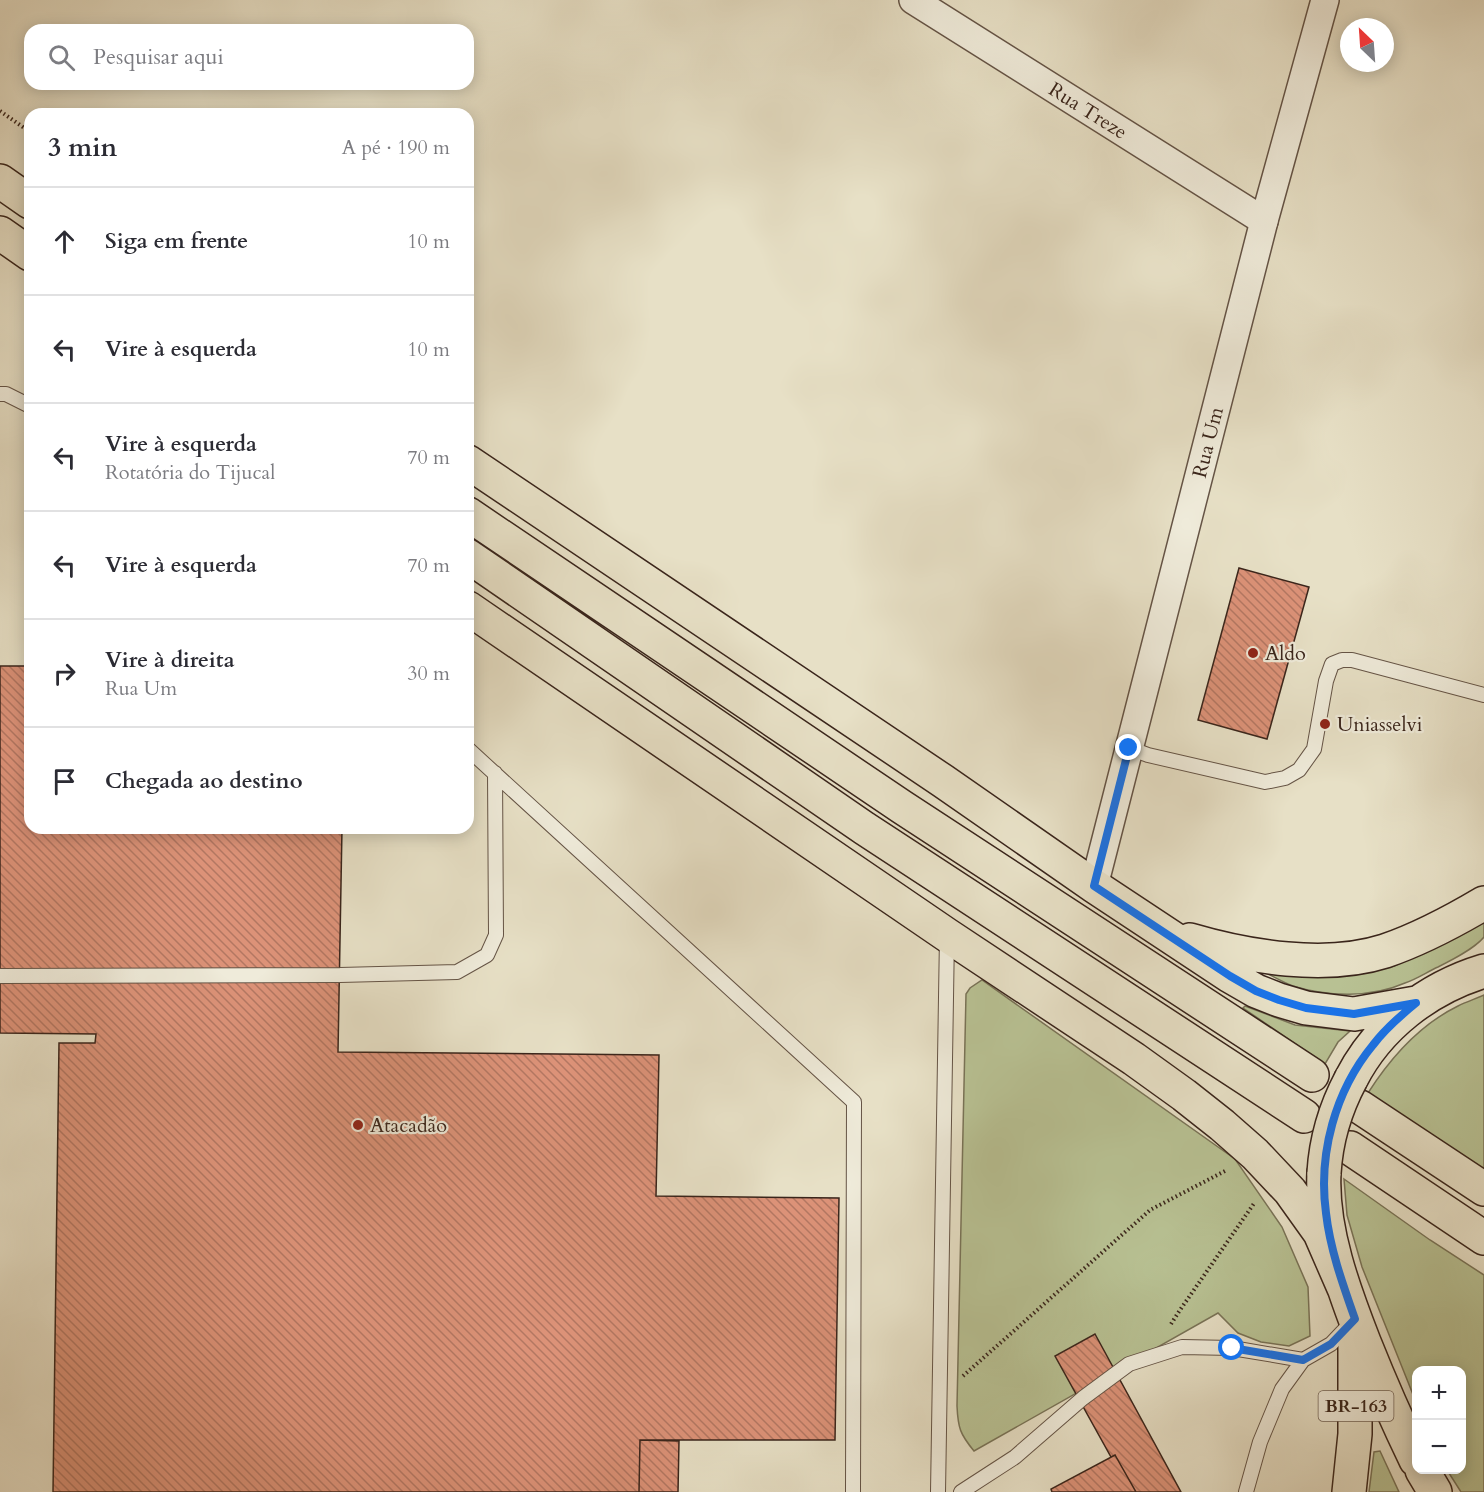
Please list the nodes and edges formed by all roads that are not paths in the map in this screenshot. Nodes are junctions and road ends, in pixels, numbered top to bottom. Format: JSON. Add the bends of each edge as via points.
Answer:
{"nodes":[{"id":1,"x":913,"y":0,"type":"edge"},
{"id":2,"x":1325,"y":0,"type":"edge"},
{"id":3,"x":0,"y":181,"type":"edge"},
{"id":4,"x":24,"y":198,"type":"edge"},
{"id":5,"x":1264,"y":221,"type":"junction"},
{"id":6,"x":0,"y":393,"type":"edge"},
{"id":7,"x":24,"y":403,"type":"edge"},
{"id":8,"x":474,"y":466,"type":"edge"},
{"id":9,"x":474,"y":518,"type":"edge"},
{"id":10,"x":474,"y":559,"type":"edge"},
{"id":11,"x":474,"y":612,"type":"edge"},
{"id":12,"x":1484,"y":695,"type":"edge"},
{"id":13,"x":1129,"y":748,"type":"junction"},
{"id":14,"x":474,"y":754,"type":"edge"},
{"id":15,"x":495,"y":773,"type":"junction"},
{"id":16,"x":1094,"y":886,"type":"junction"},
{"id":17,"x":1484,"y":903,"type":"edge"},
{"id":18,"x":1158,"y":928,"type":"junction"},
{"id":19,"x":947,"y":934,"type":"junction"},
{"id":20,"x":1479,"y":970,"type":"edge"},
{"id":21,"x":0,"y":976,"type":"edge"},
{"id":22,"x":1416,"y":1003,"type":"junction"},
{"id":23,"x":1312,"y":1075,"type":"dead end"},
{"id":24,"x":1355,"y":1093,"type":"junction"},
{"id":25,"x":1304,"y":1116,"type":"dead end"},
{"id":26,"x":1350,"y":1148,"type":"dead end"},
{"id":27,"x":1484,"y":1189,"type":"edge"},
{"id":28,"x":1484,"y":1238,"type":"edge"},
{"id":29,"x":1344,"y":1288,"type":"junction"},
{"id":30,"x":1355,"y":1319,"type":"junction"},
{"id":31,"x":1303,"y":1360,"type":"junction"},
{"id":32,"x":1412,"y":1452,"type":"edge"},
{"id":33,"x":1424,"y":1474,"type":"edge"},
{"id":34,"x":853,"y":1492,"type":"edge"},
{"id":35,"x":938,"y":1492,"type":"edge"},
{"id":36,"x":961,"y":1492,"type":"edge"},
{"id":37,"x":1246,"y":1492,"type":"edge"},
{"id":38,"x":1349,"y":1492,"type":"edge"},
{"id":39,"x":1435,"y":1492,"type":"edge"}],
"edges":[{"from":1,"to":5,"type":"street","name":"Rua Treze"},
{"from":2,"to":5,"type":"street","name":"Rua Um"},
{"from":3,"to":4,"type":"main road"},
{"from":5,"to":13,"type":"street","name":"Rua Um"},
{"from":6,"to":7,"type":"lane"},
{"from":8,"to":16,"type":"main road"},
{"from":9,"to":23,"type":"main road","via":[[912,814]]},
{"from":10,"to":25,"type":"main road","via":[[864,828]]},
{"from":11,"to":19,"type":"main road"},
{"from":12,"to":13,"type":"lane","via":[[1342,660],[1332,664],[1326,681],[1314,749],[1299,770],[1285,778],[1265,782]]},
{"from":13,"to":16,"type":"street","name":"Rua Um"},
{"from":14,"to":15,"type":"lane"},
{"from":15,"to":21,"type":"lane","via":[[496,935],[487,955],[457,972]]},
{"from":15,"to":34,"type":"lane","via":[[854,1102]]},
{"from":16,"to":18,"type":"main road"},
{"from":17,"to":18,"type":"main road","via":[[1418,938],[1357,957],[1294,959],[1248,954],[1180,938]]},
{"from":18,"to":22,"type":"main road","via":[[1256,991],[1306,1008],[1354,1014]]},
{"from":19,"to":29,"type":"main road","via":[[1134,1059],[1222,1125],[1290,1191],[1320,1233]]},
{"from":19,"to":35,"type":"lane"},
{"from":20,"to":22,"type":"main road"},
{"from":22,"to":24,"type":"main road","via":[[1372,1045]]},
{"from":24,"to":27,"type":"main road"},
{"from":24,"to":29,"type":"main road","bridge":true,"via":[[1342,1096],[1332,1124],[1324,1173],[1326,1213]]},
{"from":26,"to":28,"type":"main road"},
{"from":29,"to":30,"type":"main road"},
{"from":30,"to":31,"type":"lane","via":[[1331,1344]]},
{"from":30,"to":32,"type":"main road"},
{"from":30,"to":38,"type":"main road","number":"BR-163","via":[[1355,1434]]},
{"from":31,"to":36,"type":"lane","via":[[1232,1348],[1182,1347],[1129,1364],[1015,1457]]},
{"from":31,"to":37,"type":"lane","via":[[1282,1389],[1260,1442]]},
{"from":33,"to":39,"type":"main road"}]}
